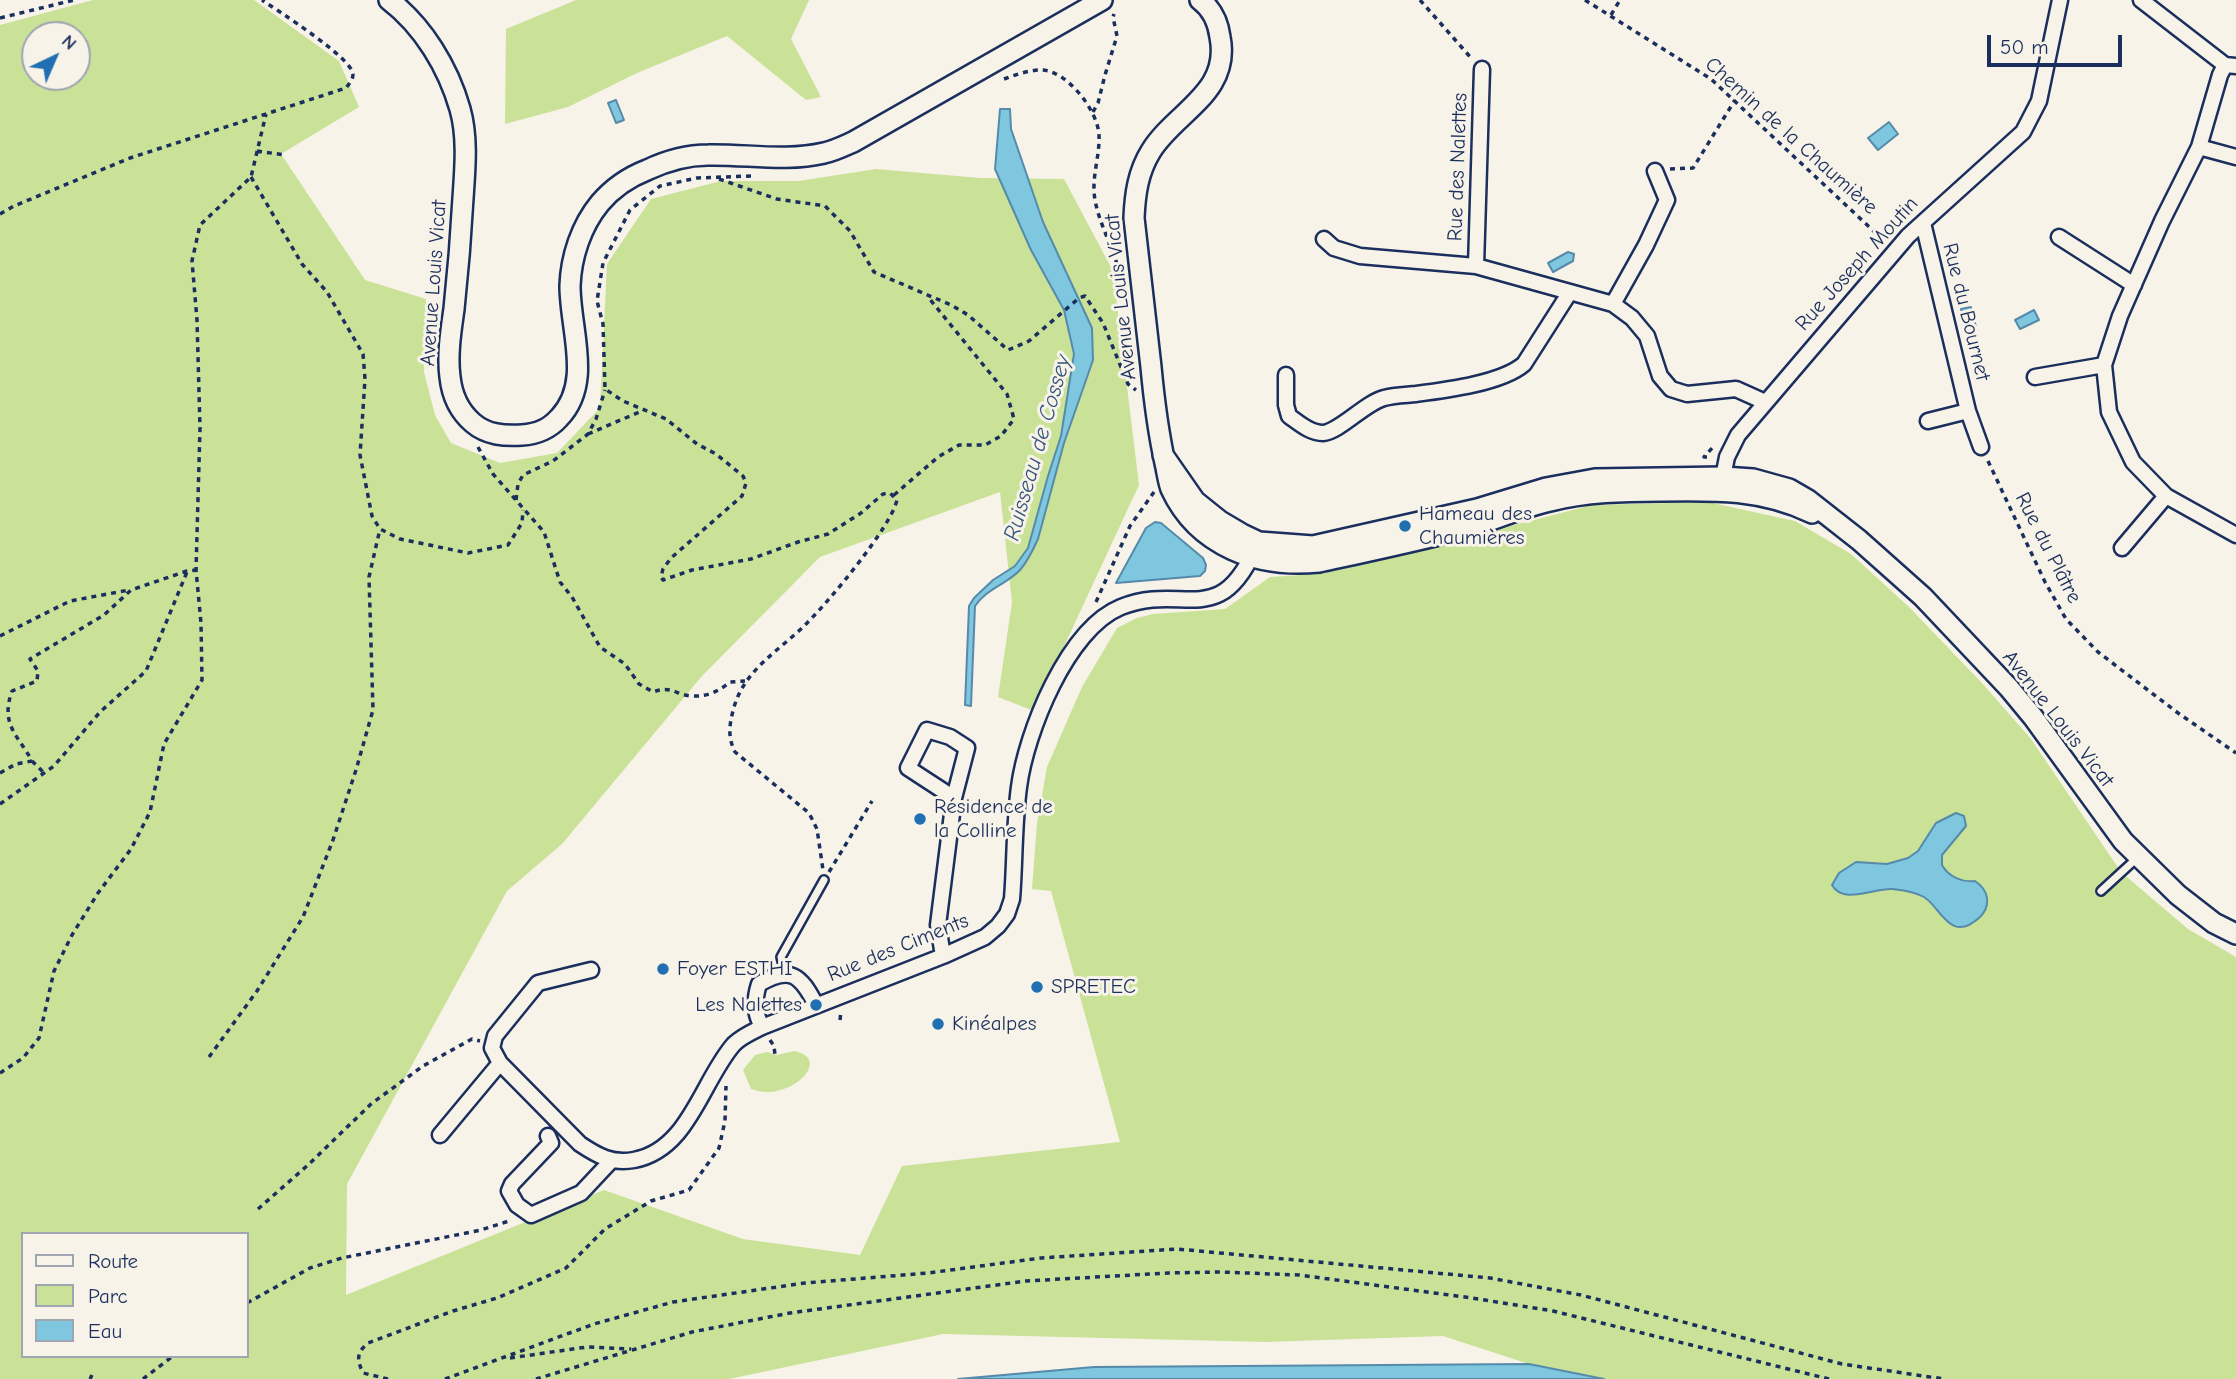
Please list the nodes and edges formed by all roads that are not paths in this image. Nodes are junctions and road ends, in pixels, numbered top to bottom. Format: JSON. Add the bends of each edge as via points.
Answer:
{"nodes":[{"id":1,"x":389,"y":0,"type":"edge"},
{"id":2,"x":1200,"y":0,"type":"edge"},
{"id":3,"x":2060,"y":0,"type":"edge"},
{"id":4,"x":2141,"y":0,"type":"edge"},
{"id":5,"x":1110,"y":4,"type":"edge"},
{"id":6,"x":2231,"y":65,"type":"edge"},
{"id":7,"x":1482,"y":69,"type":"road end"},
{"id":8,"x":2199,"y":147,"type":"junction"},
{"id":9,"x":2236,"y":157,"type":"edge"},
{"id":10,"x":1655,"y":171,"type":"road end"},
{"id":11,"x":1923,"y":223,"type":"junction"},
{"id":12,"x":2059,"y":237,"type":"dead end"},
{"id":13,"x":1324,"y":239,"type":"dead end"},
{"id":14,"x":1476,"y":266,"type":"junction"},
{"id":15,"x":2134,"y":285,"type":"junction"},
{"id":16,"x":1570,"y":292,"type":"junction"},
{"id":17,"x":1613,"y":304,"type":"junction"},
{"id":18,"x":2104,"y":365,"type":"junction"},
{"id":19,"x":1286,"y":375,"type":"dead end"},
{"id":20,"x":2035,"y":377,"type":"dead end"},
{"id":21,"x":1765,"y":402,"type":"junction"},
{"id":22,"x":1968,"y":411,"type":"junction"},
{"id":23,"x":1928,"y":421,"type":"dead end"},
{"id":24,"x":1981,"y":447,"type":"road end"},
{"id":25,"x":1723,"y":484,"type":"junction"},
{"id":26,"x":2166,"y":496,"type":"junction"},
{"id":27,"x":2236,"y":535,"type":"edge"},
{"id":28,"x":2122,"y":548,"type":"dead end"},
{"id":29,"x":1255,"y":550,"type":"junction"},
{"id":30,"x":954,"y":798,"type":"junction"},
{"id":31,"x":2138,"y":857,"type":"junction"},
{"id":32,"x":824,"y":880,"type":"road end"},
{"id":33,"x":2101,"y":891,"type":"dead end"},
{"id":34,"x":2236,"y":934,"type":"edge"},
{"id":35,"x":943,"y":956,"type":"junction"},
{"id":36,"x":591,"y":970,"type":"dead end"},
{"id":37,"x":785,"y":973,"type":"junction"},
{"id":38,"x":816,"y":1005,"type":"junction"},
{"id":39,"x":762,"y":1027,"type":"junction"},
{"id":40,"x":500,"y":1063,"type":"junction"},
{"id":41,"x":440,"y":1135,"type":"dead end"},
{"id":42,"x":533,"y":1156,"type":"dead end"},
{"id":43,"x":611,"y":1161,"type":"junction"}],
"edges":[{"from":1,"to":5,"type":"main road","name":"Avenue Louis Vicat","via":[[424,34],[446,71],[460,111],[466,159],[450,375],[459,408],[480,428],[503,436],[536,434],[550,427],[576,393],[570,284],[574,258],[583,228],[617,187],[669,160],[705,155],[791,157],[839,148]]},
{"from":2,"to":29,"type":"main road","name":"Avenue Louis Vicat","via":[[1219,27],[1222,42],[1216,77],[1152,150],[1143,167],[1134,218],[1163,455],[1195,501]]},
{"from":3,"to":11,"type":"street","name":"Rue Joseph Moutin","via":[[2039,100],[2023,132]]},
{"from":4,"to":6,"type":"street"},
{"from":6,"to":8,"type":"street","via":[[2220,75]]},
{"from":7,"to":14,"type":"street","name":"Rue des Nalettes"},
{"from":8,"to":9,"type":"street"},
{"from":8,"to":15,"type":"street"},
{"from":10,"to":17,"type":"street","via":[[1667,200]]},
{"from":11,"to":21,"type":"street","name":"Rue Joseph Moutin"},
{"from":11,"to":22,"type":"street","name":"Rue du Bournet"},
{"from":12,"to":15,"type":"street"},
{"from":13,"to":14,"type":"street","name":"Rue des Nalettes","via":[[1334,248],[1360,256]]},
{"from":14,"to":16,"type":"street","name":"Rue des Nalettes"},
{"from":15,"to":18,"type":"street"},
{"from":16,"to":17,"type":"street","name":"Rue des Nalettes"},
{"from":16,"to":19,"type":"street","via":[[1514,373],[1383,398],[1325,433],[1289,416]]},
{"from":17,"to":21,"type":"street","name":"Rue des Nalettes","via":[[1647,336],[1660,376],[1671,389],[1687,394],[1736,389]]},
{"from":18,"to":20,"type":"street"},
{"from":18,"to":26,"type":"street","via":[[2109,412],[2133,462]]},
{"from":21,"to":25,"type":"street","name":"Rue Joseph Moutin","via":[[1738,435],[1727,457]]},
{"from":22,"to":23,"type":"street","name":"Rue du Bournet"},
{"from":22,"to":24,"type":"street","name":"Rue du Bournet"},
{"from":25,"to":29,"type":"main road","via":[[1577,481],[1340,541]]},
{"from":25,"to":31,"type":"main road","name":"Avenue Louis Vicat","via":[[1797,506],[1844,529],[1884,561],[1985,661]]},
{"from":26,"to":27,"type":"street"},
{"from":26,"to":28,"type":"street"},
{"from":29,"to":35,"type":"street","name":"Rue des Ciments","via":[[1237,582],[1216,597],[1134,602],[1086,631],[1058,675],[1030,742],[1019,785],[1013,892],[1007,914],[985,937]]},
{"from":30,"to":30,"type":"street","via":[[967,747],[927,730],[908,768]]},
{"from":30,"to":35,"type":"street","via":[[938,925]]},
{"from":31,"to":33,"type":"lane"},
{"from":31,"to":34,"type":"main road","name":"Avenue Louis Vicat","via":[[2178,895]]},
{"from":32,"to":37,"type":"lane","via":[[782,957]]},
{"from":35,"to":38,"type":"street","name":"Rue des Ciments"},
{"from":36,"to":40,"type":"street","via":[[538,983],[492,1043]]},
{"from":37,"to":38,"type":"street","via":[[797,978]]},
{"from":37,"to":39,"type":"street","via":[[759,984],[754,1000]]},
{"from":38,"to":39,"type":"street","name":"Rue des Ciments"},
{"from":39,"to":43,"type":"street","name":"Rue des Ciments","via":[[742,1037],[682,1128],[663,1147],[645,1158]]},
{"from":40,"to":41,"type":"street"},
{"from":40,"to":43,"type":"street","via":[[580,1144]]},
{"from":42,"to":43,"type":"street","via":[[506,1185],[517,1205],[531,1215],[581,1193]]}]}
